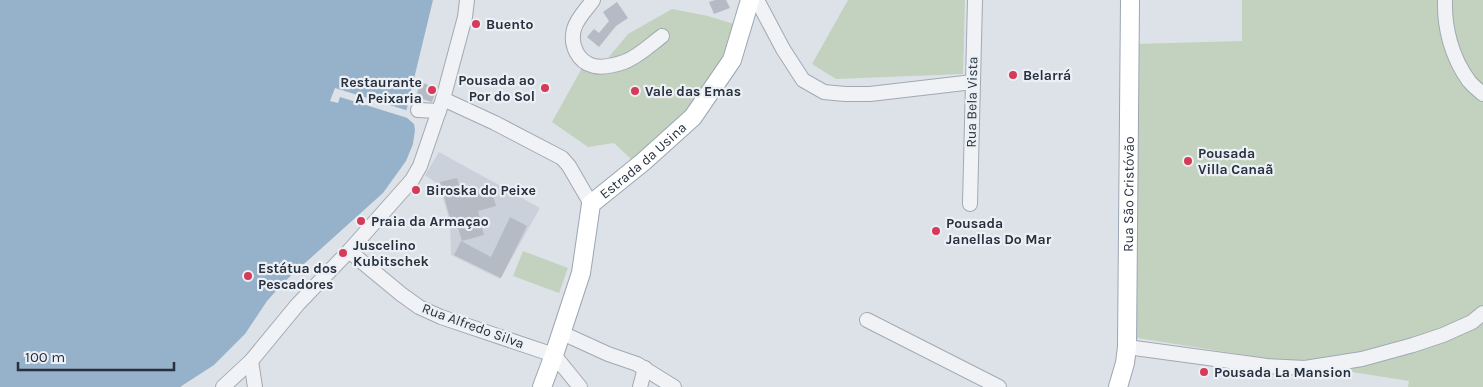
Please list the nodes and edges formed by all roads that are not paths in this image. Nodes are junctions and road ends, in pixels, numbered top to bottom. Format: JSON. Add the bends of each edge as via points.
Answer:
{"nodes":[{"id":1,"x":467,"y":0,"type":"edge"},
{"id":2,"x":593,"y":0,"type":"edge"},
{"id":3,"x":750,"y":0,"type":"edge"},
{"id":4,"x":757,"y":0,"type":"edge"},
{"id":5,"x":975,"y":0,"type":"edge"},
{"id":6,"x":1130,"y":0,"type":"edge"},
{"id":7,"x":1446,"y":0,"type":"edge"},
{"id":8,"x":662,"y":36,"type":"dead end"},
{"id":9,"x":973,"y":82,"type":"junction"},
{"id":10,"x":1483,"y":94,"type":"edge"},
{"id":11,"x":441,"y":105,"type":"junction"},
{"id":12,"x":418,"y":110,"type":"dead end"},
{"id":13,"x":591,"y":204,"type":"junction"},
{"id":14,"x":970,"y":204,"type":"dead end"},
{"id":15,"x":349,"y":251,"type":"junction"},
{"id":16,"x":1483,"y":313,"type":"edge"},
{"id":17,"x":867,"y":320,"type":"dead end"},
{"id":18,"x":562,"y":333,"type":"junction"},
{"id":19,"x":1127,"y":346,"type":"junction"},
{"id":20,"x":554,"y":355,"type":"junction"},
{"id":21,"x":252,"y":361,"type":"junction"},
{"id":22,"x":645,"y":368,"type":"junction"},
{"id":23,"x":223,"y":387,"type":"edge"},
{"id":24,"x":255,"y":387,"type":"edge"},
{"id":25,"x":542,"y":387,"type":"edge"},
{"id":26,"x":580,"y":387,"type":"edge"},
{"id":27,"x":640,"y":387,"type":"edge"},
{"id":28,"x":674,"y":387,"type":"edge"},
{"id":29,"x":999,"y":387,"type":"edge"},
{"id":30,"x":1118,"y":387,"type":"edge"}],
"edges":[{"from":1,"to":11,"type":"street"},
{"from":2,"to":8,"type":"street","via":[[574,28],[574,47],[585,62],[594,66],[625,62]]},
{"from":3,"to":13,"type":"main road","name":"Estrada da Usina","via":[[732,60],[694,117]]},
{"from":4,"to":9,"type":"street","via":[[803,80],[824,92],[870,94]]},
{"from":5,"to":9,"type":"street","name":"Rua Bela Vista"},
{"from":6,"to":19,"type":"main road","name":"Rua São Cristóvão"},
{"from":7,"to":10,"type":"street","via":[[1447,30],[1457,62],[1470,82]]},
{"from":9,"to":14,"type":"street","name":"Rua Bela Vista"},
{"from":11,"to":12,"type":"street"},
{"from":11,"to":13,"type":"street","via":[[495,123],[562,158]]},
{"from":11,"to":15,"type":"street","via":[[412,180]]},
{"from":13,"to":18,"type":"main road","name":"Estrada da Usina","via":[[581,272]]},
{"from":15,"to":20,"type":"street","name":"Rua Alfredo Silva","via":[[420,307]]},
{"from":15,"to":21,"type":"street","via":[[298,304]]},
{"from":16,"to":19,"type":"street","via":[[1472,322],[1413,345],[1362,359],[1304,368],[1267,366]]},
{"from":17,"to":29,"type":"street"},
{"from":18,"to":20,"type":"main road","name":"Estrada da Usina"},
{"from":18,"to":22,"type":"street"},
{"from":19,"to":30,"type":"main road","name":"Rua São Cristóvão"},
{"from":20,"to":25,"type":"main road","name":"Estrada da Usina"},
{"from":20,"to":26,"type":"street"},
{"from":21,"to":23,"type":"street"},
{"from":21,"to":24,"type":"street"},
{"from":22,"to":27,"type":"street"},
{"from":22,"to":28,"type":"street"}]}
